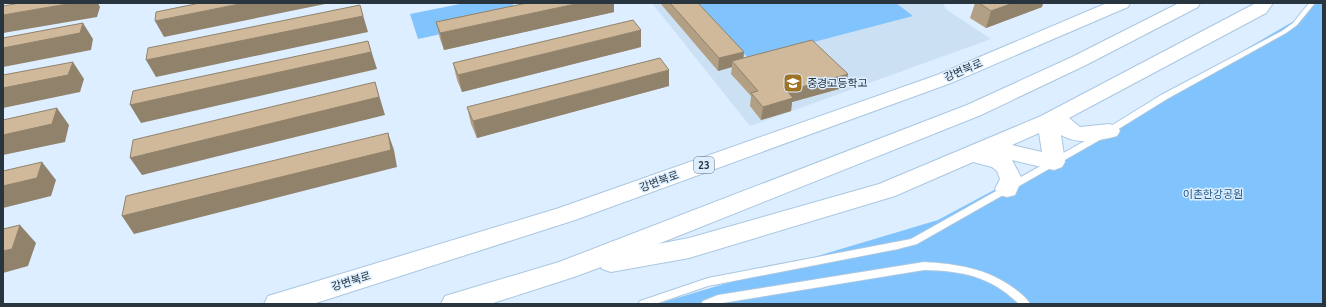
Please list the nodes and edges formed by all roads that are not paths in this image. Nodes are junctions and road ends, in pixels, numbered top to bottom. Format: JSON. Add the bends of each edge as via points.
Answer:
{"nodes":[{"id":1,"x":1122,"y":3,"type":"edge"},
{"id":2,"x":1192,"y":3,"type":"edge"},
{"id":3,"x":1265,"y":3,"type":"edge"},
{"id":4,"x":1312,"y":3,"type":"edge"},
{"id":5,"x":1053,"y":118,"type":"junction"},
{"id":6,"x":1109,"y":131,"type":"junction"},
{"id":7,"x":988,"y":147,"type":"junction"},
{"id":8,"x":968,"y":155,"type":"junction"},
{"id":9,"x":1054,"y":162,"type":"junction"},
{"id":10,"x":1007,"y":189,"type":"junction"},
{"id":11,"x":565,"y":270,"type":"junction"},
{"id":12,"x":278,"y":304,"type":"edge"},
{"id":13,"x":455,"y":304,"type":"edge"},
{"id":14,"x":643,"y":304,"type":"edge"},
{"id":15,"x":706,"y":304,"type":"edge"},
{"id":16,"x":1025,"y":304,"type":"edge"}],
"edges":[{"from":1,"to":12,"type":"highway","name":"강변북로","number":"23","via":[[944,79],[574,211]]},
{"from":2,"to":11,"type":"highway","via":[[1079,62],[974,110]]},
{"from":3,"to":5,"type":"highway","via":[[1260,9]]},
{"from":4,"to":6,"type":"lane","via":[[1295,24],[1284,32],[1164,97]]},
{"from":5,"to":6,"type":"highway","via":[[1082,136]]},
{"from":5,"to":7,"type":"highway"},
{"from":5,"to":9,"type":"highway"},
{"from":6,"to":9,"type":"lane"},
{"from":7,"to":8,"type":"highway"},
{"from":7,"to":9,"type":"highway"},
{"from":8,"to":10,"type":"highway","via":[[1001,161],[1009,170],[1011,179]]},
{"from":8,"to":11,"type":"highway","via":[[887,190],[689,248]]},
{"from":9,"to":10,"type":"lane"},
{"from":10,"to":14,"type":"lane","via":[[914,242],[708,282]]},
{"from":11,"to":13,"type":"highway"},
{"from":15,"to":16,"type":"lane","via":[[718,299],[924,266],[951,266],[978,272],[1001,283]]}]}
